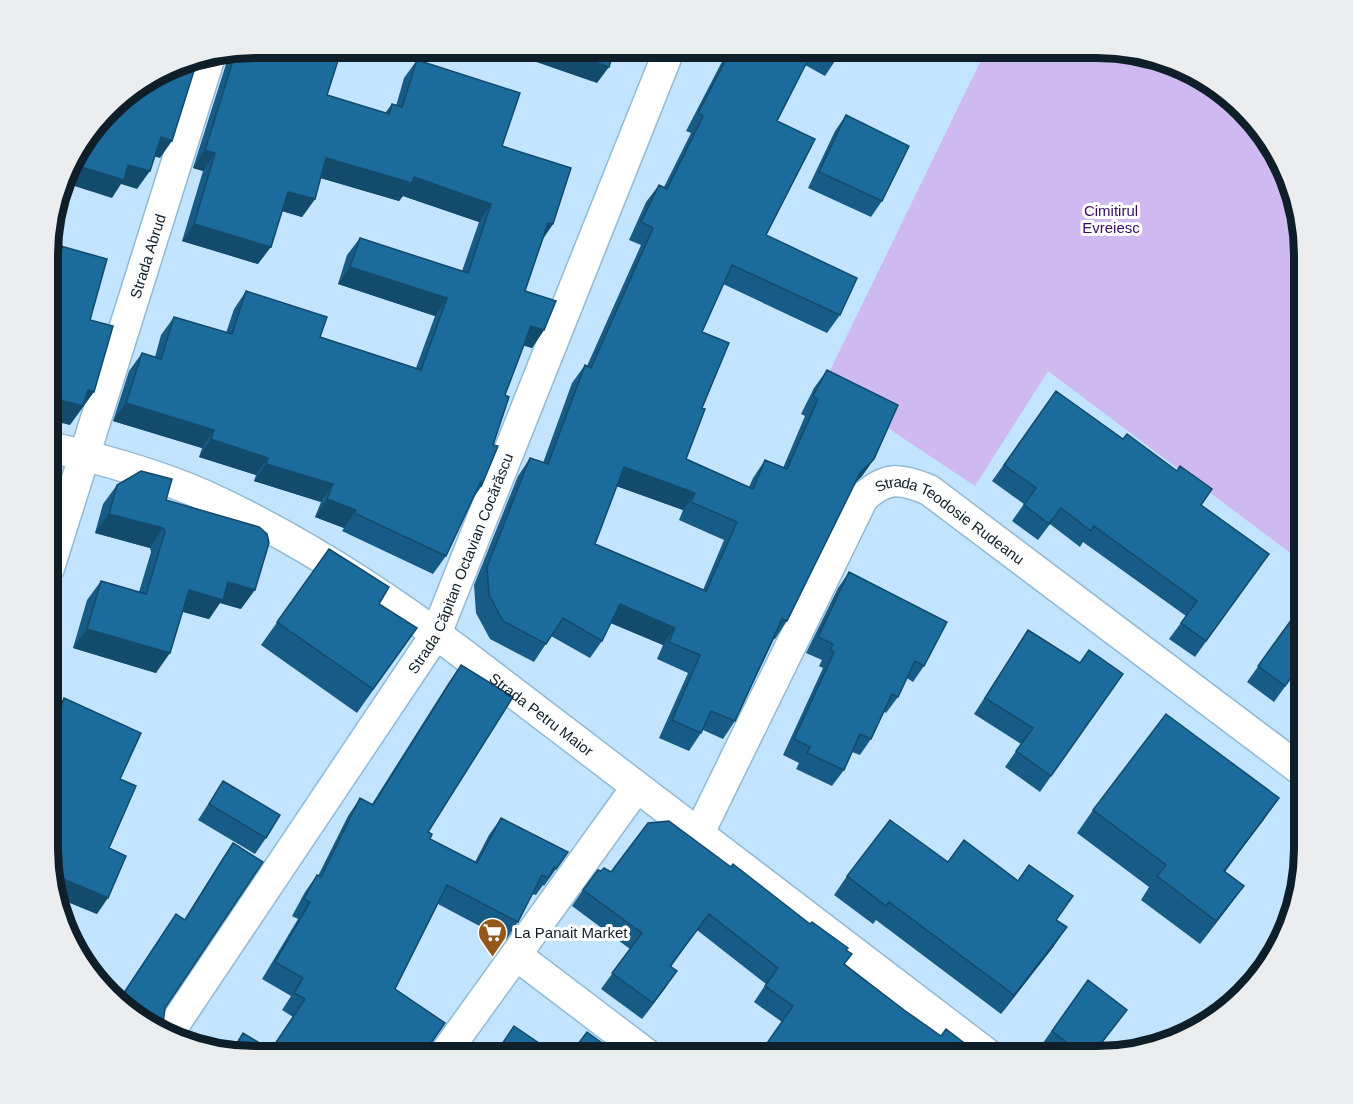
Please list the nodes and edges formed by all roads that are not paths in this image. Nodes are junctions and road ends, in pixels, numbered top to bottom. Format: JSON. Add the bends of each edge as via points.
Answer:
{"nodes":[{"id":1,"x":666,"y":58,"type":"edge"},
{"id":2,"x":207,"y":65,"type":"edge"},
{"id":3,"x":58,"y":449,"type":"edge"},
{"id":4,"x":83,"y":455,"type":"junction"},
{"id":5,"x":58,"y":537,"type":"edge"},
{"id":6,"x":436,"y":633,"type":"junction"},
{"id":7,"x":1294,"y":765,"type":"edge"},
{"id":8,"x":636,"y":788,"type":"junction"},
{"id":9,"x":699,"y":833,"type":"junction"},
{"id":10,"x":516,"y":955,"type":"junction"},
{"id":11,"x":173,"y":1027,"type":"edge"},
{"id":12,"x":976,"y":1045,"type":"edge"},
{"id":13,"x":450,"y":1046,"type":"edge"},
{"id":14,"x":635,"y":1046,"type":"edge"}],
"edges":[{"from":1,"to":6,"type":"street","name":"Strada Căpitan Octavian Cocărăscu"},
{"from":2,"to":4,"type":"street","name":"Strada Abrud"},
{"from":3,"to":4,"type":"street","name":"Strada Petru Maior"},
{"from":4,"to":5,"type":"street","name":"Strada Abrud"},
{"from":4,"to":6,"type":"street","name":"Strada Petru Maior","via":[[206,496],[323,560]]},
{"from":6,"to":8,"type":"street","name":"Strada Petru Maior"},
{"from":6,"to":11,"type":"street","name":"Strada Căpitan Octavian Cocărăscu"},
{"from":7,"to":9,"type":"street","name":"Strada Teodosie Rudeanu","via":[[929,490],[907,480],[889,481],[875,486],[863,498]]},
{"from":8,"to":9,"type":"street","name":"Strada Petru Maior"},
{"from":8,"to":10,"type":"street"},
{"from":9,"to":12,"type":"street","name":"Strada Petru Maior"},
{"from":10,"to":13,"type":"street"},
{"from":10,"to":14,"type":"street"}]}
